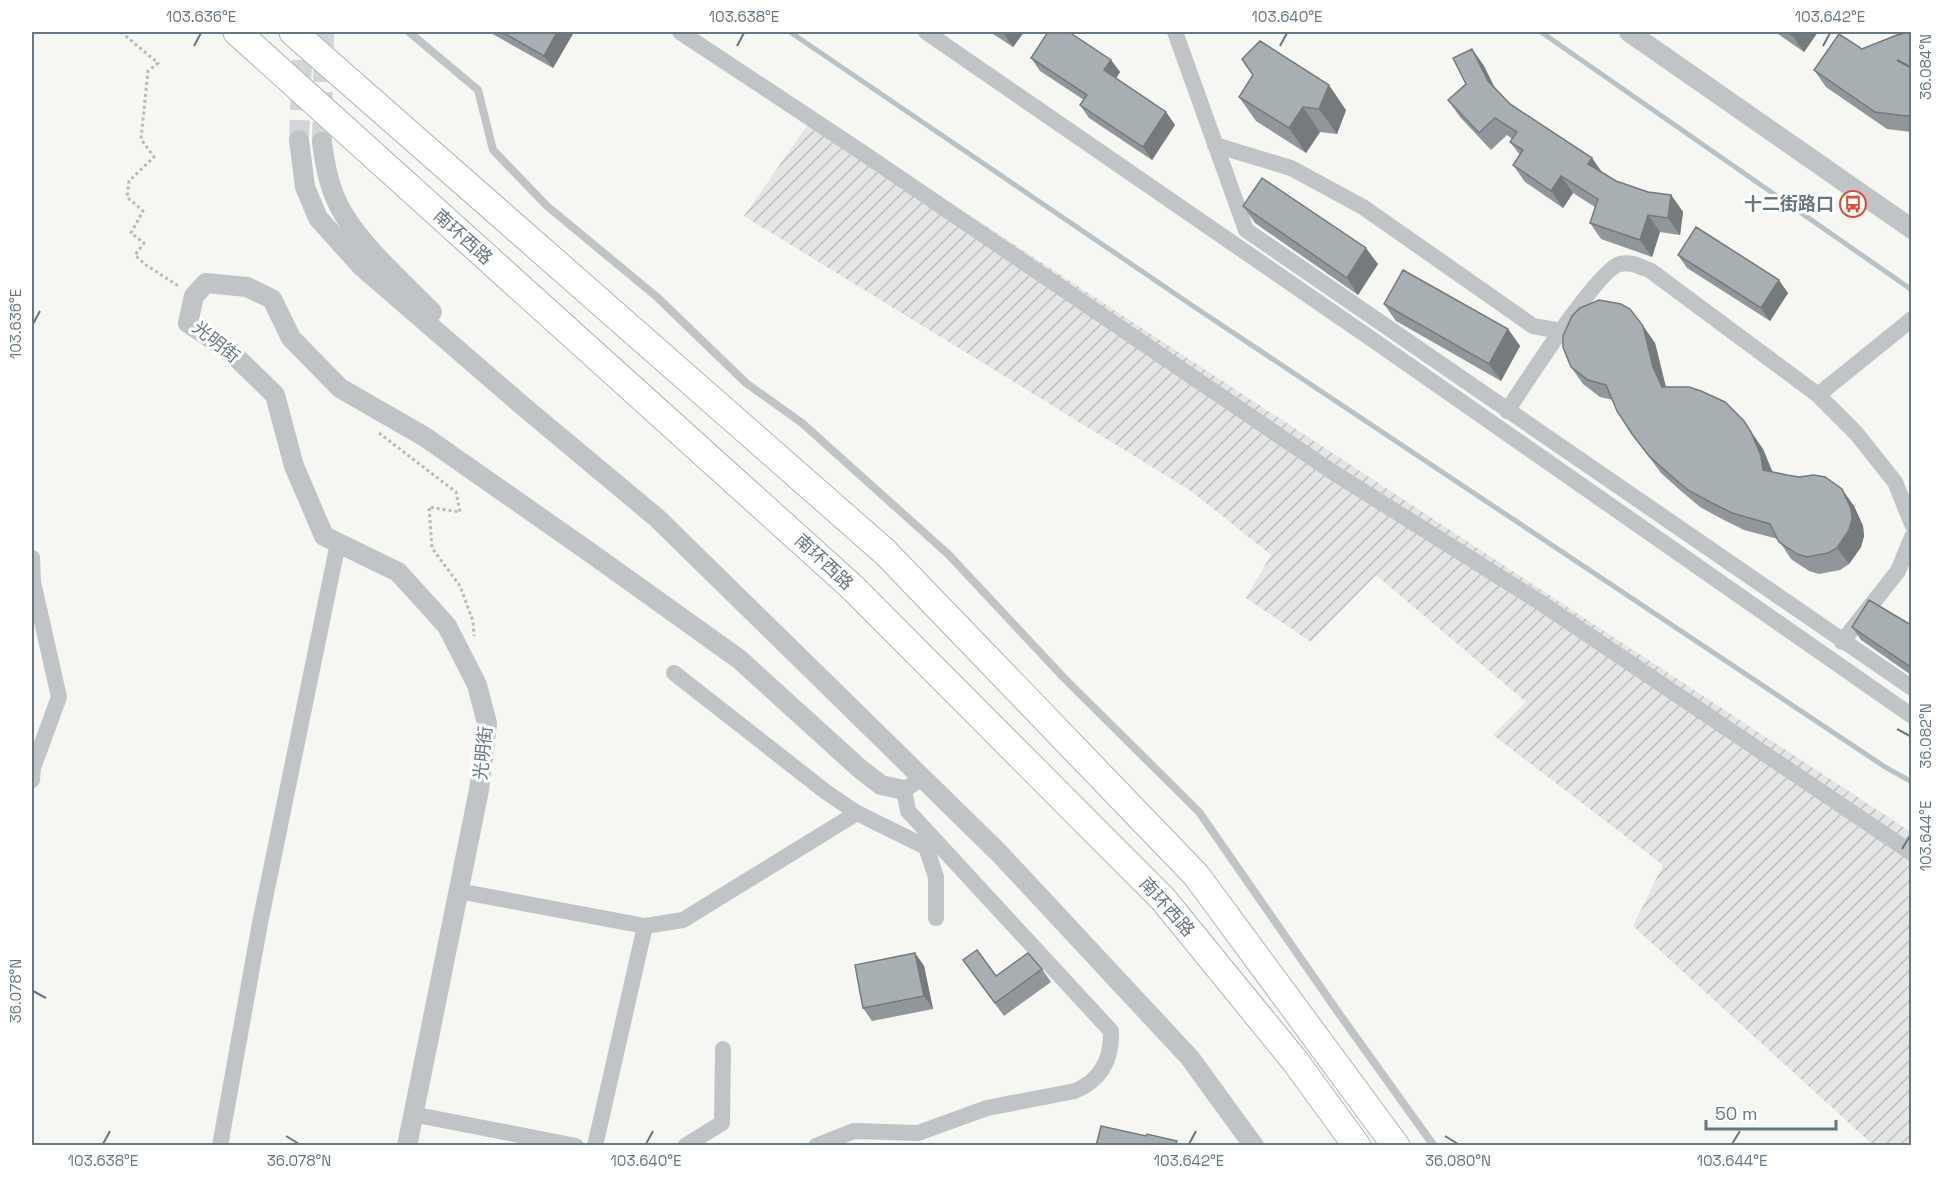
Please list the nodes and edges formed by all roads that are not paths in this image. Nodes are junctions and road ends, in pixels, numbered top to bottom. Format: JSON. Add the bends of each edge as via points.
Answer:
{"nodes":[{"id":1,"x":237,"y":32,"type":"edge"},
{"id":2,"x":293,"y":32,"type":"edge"},
{"id":3,"x":410,"y":32,"type":"edge"},
{"id":4,"x":680,"y":32,"type":"edge"},
{"id":5,"x":926,"y":32,"type":"edge"},
{"id":6,"x":1175,"y":32,"type":"edge"},
{"id":7,"x":1629,"y":32,"type":"edge"},
{"id":8,"x":299,"y":140,"type":"tunnel mouth"},
{"id":9,"x":322,"y":142,"type":"tunnel mouth"},
{"id":10,"x":1215,"y":145,"type":"junction"},
{"id":11,"x":1911,"y":229,"type":"edge"},
{"id":12,"x":1907,"y":322,"type":"edge"},
{"id":13,"x":1561,"y":331,"type":"junction"},
{"id":14,"x":1818,"y":395,"type":"junction"},
{"id":15,"x":524,"y":407,"type":"junction"},
{"id":16,"x":1507,"y":411,"type":"junction"},
{"id":17,"x":1911,"y":524,"type":"edge"},
{"id":18,"x":1911,"y":537,"type":"edge"},
{"id":19,"x":338,"y":543,"type":"junction"},
{"id":20,"x":32,"y":558,"type":"edge"},
{"id":21,"x":1842,"y":642,"type":"junction"},
{"id":22,"x":674,"y":673,"type":"dead end"},
{"id":23,"x":1911,"y":688,"type":"edge"},
{"id":24,"x":1911,"y":716,"type":"edge"},
{"id":25,"x":922,"y":778,"type":"junction"},
{"id":26,"x":32,"y":780,"type":"edge"},
{"id":27,"x":904,"y":790,"type":"junction"},
{"id":28,"x":857,"y":813,"type":"junction"},
{"id":29,"x":931,"y":843,"type":"junction"},
{"id":30,"x":1911,"y":853,"type":"edge"},
{"id":31,"x":458,"y":891,"type":"junction"},
{"id":32,"x":936,"y":918,"type":"dead end"},
{"id":33,"x":645,"y":926,"type":"junction"},
{"id":34,"x":723,"y":1049,"type":"dead end"},
{"id":35,"x":412,"y":1114,"type":"junction"},
{"id":36,"x":220,"y":1146,"type":"edge"},
{"id":37,"x":407,"y":1146,"type":"edge"},
{"id":38,"x":576,"y":1146,"type":"edge"},
{"id":39,"x":595,"y":1146,"type":"edge"},
{"id":40,"x":685,"y":1146,"type":"edge"},
{"id":41,"x":816,"y":1146,"type":"edge"},
{"id":42,"x":1254,"y":1146,"type":"edge"},
{"id":43,"x":1357,"y":1146,"type":"edge"},
{"id":44,"x":1396,"y":1146,"type":"edge"},
{"id":45,"x":1434,"y":1146,"type":"edge"}],
"edges":[{"from":1,"to":43,"type":"highway","name":"南环西路","via":[[852,587],[1163,899],[1295,1060]]},
{"from":2,"to":44,"type":"highway","via":[[885,552],[1196,875]]},
{"from":3,"to":45,"type":"lane","via":[[478,90],[493,150],[547,206],[657,297],[746,383],[802,423],[948,554],[1064,678],[1199,812]]},
{"from":4,"to":30,"type":"street","via":[[1331,471],[1538,601]]},
{"from":5,"to":24,"type":"street"},
{"from":6,"to":10,"type":"street"},
{"from":7,"to":11,"type":"street"},
{"from":8,"to":15,"type":"street","via":[[305,187],[318,218],[362,267]]},
{"from":9,"to":15,"type":"street","via":[[329,182],[348,222]]},
{"from":10,"to":13,"type":"street","via":[[1291,168],[1364,207],[1533,326]]},
{"from":10,"to":16,"type":"street","via":[[1246,230]]},
{"from":12,"to":14,"type":"street"},
{"from":13,"to":14,"type":"street","via":[[1606,272],[1619,264],[1634,264],[1651,271]]},
{"from":13,"to":16,"type":"street"},
{"from":14,"to":17,"type":"street","via":[[1856,433],[1895,482]]},
{"from":15,"to":25,"type":"street","via":[[657,518]]},
{"from":16,"to":21,"type":"street"},
{"from":18,"to":21,"type":"street","via":[[1898,570]]},
{"from":19,"to":27,"type":"street","name":"光明街","via":[[324,536],[294,465],[275,395],[231,352],[188,323],[194,296],[206,283],[247,287],[272,299],[291,338],[340,388],[424,436],[739,659],[859,768],[881,784]]},
{"from":19,"to":31,"type":"street","name":"光明街","via":[[398,572],[447,626],[477,685],[488,723]]},
{"from":19,"to":36,"type":"street","via":[[260,923]]},
{"from":20,"to":26,"type":"street","via":[[33,582],[59,697]]},
{"from":21,"to":23,"type":"street"},
{"from":22,"to":28,"type":"street"},
{"from":25,"to":27,"type":"street"},
{"from":25,"to":42,"type":"street","via":[[1000,854],[1190,1058]]},
{"from":27,"to":29,"type":"street","via":[[908,811]]},
{"from":28,"to":29,"type":"street"},
{"from":28,"to":33,"type":"street","via":[[683,920]]},
{"from":29,"to":32,"type":"street"},
{"from":29,"to":41,"type":"street","via":[[1111,1031],[1108,1057],[1099,1074],[1075,1091],[987,1108],[918,1133],[854,1131]]},
{"from":31,"to":33,"type":"street"},
{"from":31,"to":35,"type":"street","name":"光明街"},
{"from":33,"to":39,"type":"street"},
{"from":34,"to":40,"type":"street","via":[[722,1123]]},
{"from":35,"to":37,"type":"street","name":"光明街"},
{"from":35,"to":38,"type":"street"}]}
